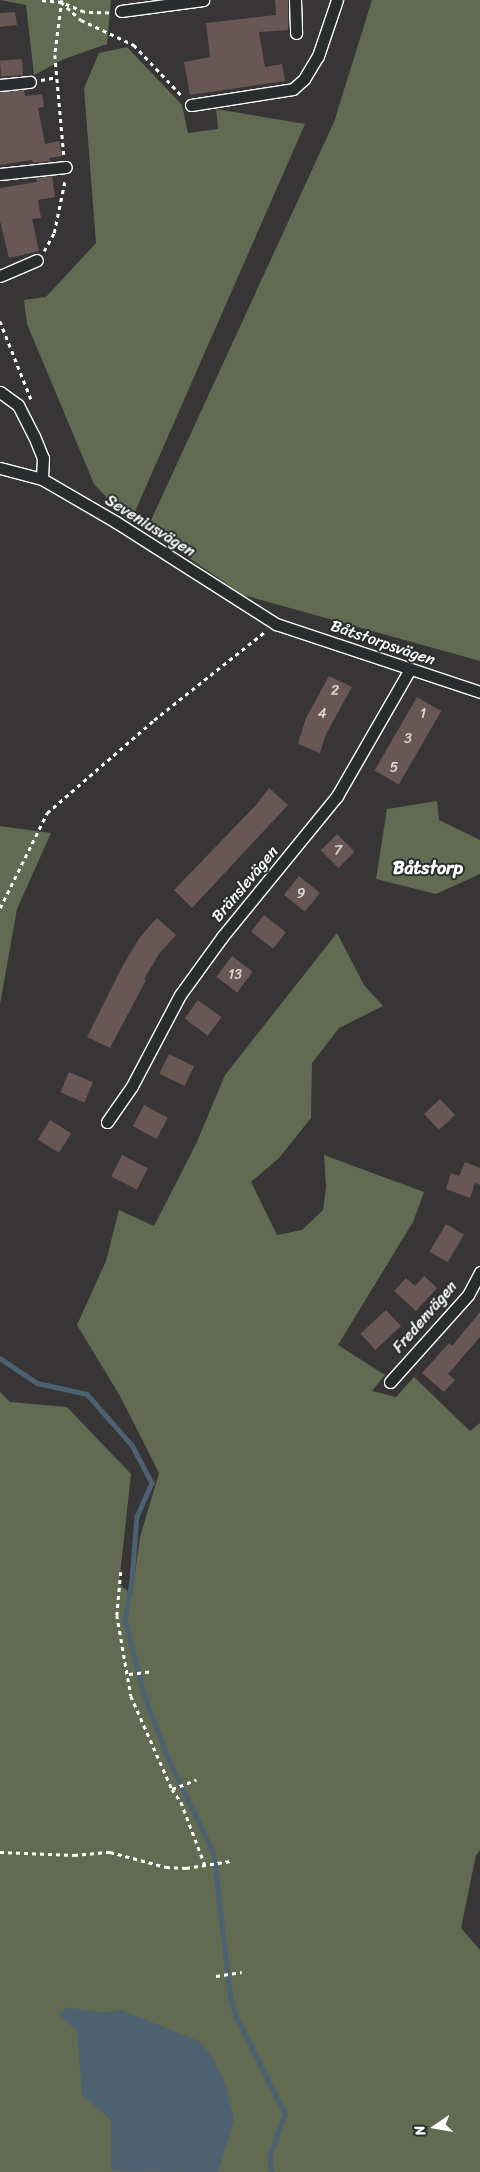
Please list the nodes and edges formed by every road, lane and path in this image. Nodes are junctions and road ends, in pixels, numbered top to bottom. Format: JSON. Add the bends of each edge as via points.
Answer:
{"nodes":[{"id":1,"x":42,"y":0,"type":"edge"},
{"id":2,"x":203,"y":0,"type":"edge"},
{"id":3,"x":295,"y":0,"type":"edge"},
{"id":4,"x":338,"y":0,"type":"edge"},
{"id":5,"x":62,"y":1,"type":"edge"},
{"id":6,"x":121,"y":12,"type":"joint"},
{"id":7,"x":296,"y":33,"type":"dead end"},
{"id":8,"x":30,"y":82,"type":"dead end"},
{"id":9,"x":0,"y":86,"type":"edge"},
{"id":10,"x":190,"y":105,"type":"joint"},
{"id":11,"x":66,"y":168,"type":"junction"},
{"id":12,"x":0,"y":174,"type":"edge"},
{"id":13,"x":38,"y":260,"type":"joint"},
{"id":14,"x":0,"y":276,"type":"edge"},
{"id":15,"x":0,"y":392,"type":"edge"},
{"id":16,"x":0,"y":468,"type":"edge"},
{"id":17,"x":42,"y":479,"type":"junction"},
{"id":18,"x":276,"y":624,"type":"junction"},
{"id":19,"x":410,"y":669,"type":"junction"},
{"id":20,"x":480,"y":692,"type":"edge"},
{"id":21,"x":0,"y":908,"type":"edge"},
{"id":22,"x":108,"y":1122,"type":"dead end"},
{"id":23,"x":480,"y":1272,"type":"edge"},
{"id":24,"x":390,"y":1382,"type":"dead end"},
{"id":25,"x":120,"y":1572,"type":"dead end"},
{"id":26,"x":152,"y":1671,"type":"dead end"},
{"id":27,"x":128,"y":1674,"type":"junction"},
{"id":28,"x":196,"y":1780,"type":"dead end"},
{"id":29,"x":172,"y":1789,"type":"junction"},
{"id":30,"x":0,"y":1852,"type":"edge"},
{"id":31,"x":230,"y":1861,"type":"dead end"},
{"id":32,"x":205,"y":1865,"type":"junction"},
{"id":33,"x":242,"y":1972,"type":"dead end"},
{"id":34,"x":216,"y":1976,"type":"dead end"}],
"edges":[{"from":1,"to":5,"type":"path"},
{"from":2,"to":6,"type":"street"},
{"from":3,"to":7,"type":"street"},
{"from":4,"to":10,"type":"street","via":[[318,56],[304,79],[293,89]]},
{"from":5,"to":6,"type":"path","via":[[98,15]]},
{"from":5,"to":10,"type":"path","via":[[81,20],[134,45]]},
{"from":5,"to":11,"type":"path","via":[[56,55]]},
{"from":8,"to":9,"type":"street"},
{"from":11,"to":12,"type":"street"},
{"from":11,"to":13,"type":"path","via":[[64,195],[54,234]]},
{"from":13,"to":14,"type":"street"},
{"from":15,"to":17,"type":"street","via":[[18,405],[34,436],[43,458]]},
{"from":16,"to":17,"type":"street","name":"Seveniusvägen"},
{"from":17,"to":18,"type":"street","name":"Seveniusvägen"},
{"from":18,"to":19,"type":"street","name":"Båtstorpsvägen"},
{"from":18,"to":21,"type":"path","via":[[223,663],[59,800],[47,813]]},
{"from":19,"to":20,"type":"street","name":"Båtstorpsvägen"},
{"from":19,"to":22,"type":"street","name":"Bränslevägen","via":[[337,796],[222,937],[180,995],[132,1086]]},
{"from":23,"to":24,"type":"street","name":"Fredenvägen","via":[[468,1295]]},
{"from":25,"to":27,"type":"path","via":[[117,1615]]},
{"from":26,"to":27,"type":"path"},
{"from":27,"to":29,"type":"path","via":[[131,1696]]},
{"from":28,"to":29,"type":"path"},
{"from":29,"to":32,"type":"path","via":[[181,1802]]},
{"from":30,"to":32,"type":"path","via":[[74,1855],[110,1852],[166,1867]]},
{"from":31,"to":32,"type":"path"},
{"from":33,"to":34,"type":"path"}]}
